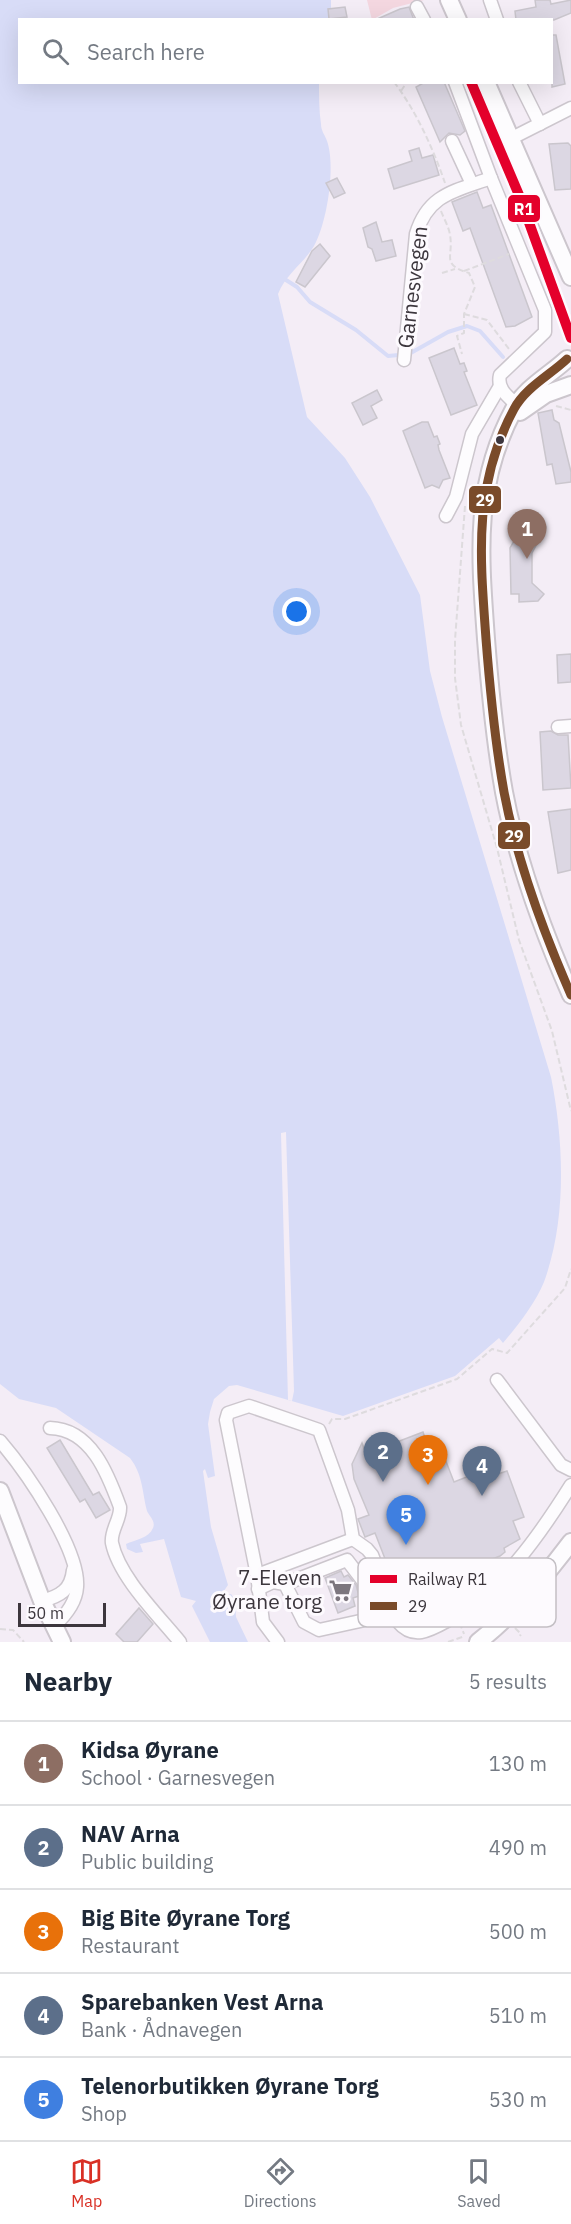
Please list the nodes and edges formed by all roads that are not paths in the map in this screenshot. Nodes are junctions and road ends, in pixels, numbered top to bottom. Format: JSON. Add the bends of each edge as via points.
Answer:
{"nodes":[{"id":1,"x":450,"y":0,"type":"edge"},
{"id":2,"x":490,"y":0,"type":"edge"},
{"id":3,"x":417,"y":7,"type":"dead end"},
{"id":4,"x":423,"y":18,"type":"edge"},
{"id":5,"x":457,"y":18,"type":"edge"},
{"id":6,"x":496,"y":18,"type":"edge"},
{"id":7,"x":456,"y":84,"type":"edge"},
{"id":8,"x":487,"y":84,"type":"edge"},
{"id":9,"x":520,"y":84,"type":"edge"},
{"id":10,"x":571,"y":108,"type":"edge"},
{"id":11,"x":540,"y":124,"type":"junction"},
{"id":12,"x":512,"y":138,"type":"junction"},
{"id":13,"x":452,"y":141,"type":"dead end"},
{"id":14,"x":458,"y":153,"type":"junction"},
{"id":15,"x":445,"y":158,"type":"dead end"},
{"id":16,"x":490,"y":178,"type":"junction"},
{"id":17,"x":472,"y":184,"type":"junction"},
{"id":18,"x":571,"y":277,"type":"edge"},
{"id":19,"x":404,"y":355,"type":"dead end"},
{"id":20,"x":569,"y":356,"type":"edge"},
{"id":21,"x":571,"y":381,"type":"edge"},
{"id":22,"x":500,"y":386,"type":"junction"},
{"id":23,"x":571,"y":386,"type":"edge"},
{"id":24,"x":520,"y":407,"type":"junction"},
{"id":25,"x":447,"y":516,"type":"dead end"},
{"id":26,"x":571,"y":994,"type":"edge"},
{"id":27,"x":497,"y":1380,"type":"dead end"},
{"id":28,"x":50,"y":1428,"type":"dead end"},
{"id":29,"x":0,"y":1441,"type":"edge"},
{"id":30,"x":571,"y":1470,"type":"edge"},
{"id":31,"x":571,"y":1485,"type":"edge"},
{"id":32,"x":0,"y":1491,"type":"edge"},
{"id":33,"x":353,"y":1539,"type":"junction"},
{"id":34,"x":571,"y":1542,"type":"edge"},
{"id":35,"x":340,"y":1544,"type":"junction"},
{"id":36,"x":373,"y":1558,"type":"edge"},
{"id":37,"x":519,"y":1558,"type":"edge"},
{"id":38,"x":346,"y":1560,"type":"junction"},
{"id":39,"x":556,"y":1562,"type":"edge"},
{"id":40,"x":74,"y":1563,"type":"junction"},
{"id":41,"x":257,"y":1575,"type":"junction"},
{"id":42,"x":358,"y":1575,"type":"edge"},
{"id":43,"x":285,"y":1584,"type":"junction"},
{"id":44,"x":258,"y":1589,"type":"junction"},
{"id":45,"x":42,"y":1601,"type":"junction"},
{"id":46,"x":358,"y":1622,"type":"edge"},
{"id":47,"x":54,"y":1626,"type":"junction"},
{"id":48,"x":403,"y":1627,"type":"edge"},
{"id":49,"x":435,"y":1627,"type":"edge"},
{"id":50,"x":485,"y":1627,"type":"edge"},
{"id":51,"x":469,"y":1637,"type":"edge"},
{"id":52,"x":62,"y":1642,"type":"edge"},
{"id":53,"x":180,"y":1642,"type":"edge"},
{"id":54,"x":278,"y":1642,"type":"edge"}],
"edges":[{"from":1,"to":5,"type":"main road"},
{"from":2,"to":6,"type":"street"},
{"from":3,"to":4,"type":"street"},
{"from":7,"to":16,"type":"street"},
{"from":8,"to":12,"type":"main road"},
{"from":9,"to":11,"type":"street"},
{"from":10,"to":11,"type":"street"},
{"from":11,"to":12,"type":"street"},
{"from":12,"to":18,"type":"main road"},
{"from":13,"to":14,"type":"street"},
{"from":14,"to":15,"type":"street"},
{"from":14,"to":17,"type":"street"},
{"from":16,"to":17,"type":"street","name":"Garnesvegen"},
{"from":16,"to":22,"type":"street","via":[[546,310],[547,323],[538,340],[500,375]]},
{"from":17,"to":19,"type":"street","name":"Garnesvegen","via":[[448,193],[420,219]]},
{"from":20,"to":21,"type":"main road","via":[[566,370]]},
{"from":20,"to":24,"type":"main road"},
{"from":22,"to":24,"type":"street"},
{"from":22,"to":25,"type":"street","via":[[472,434],[456,497]]},
{"from":23,"to":24,"type":"main road"},
{"from":24,"to":26,"type":"main road","via":[[491,460],[483,492],[485,623],[492,712],[504,794],[528,881]]},
{"from":27,"to":30,"type":"street","via":[[561,1465]]},
{"from":28,"to":53,"type":"street","via":[[69,1430],[97,1456],[120,1507],[112,1537],[117,1555],[131,1582]]},
{"from":29,"to":40,"type":"street","via":[[67,1542]]},
{"from":31,"to":37,"type":"street"},
{"from":32,"to":45,"type":"main road"},
{"from":33,"to":35,"type":"street"},
{"from":33,"to":36,"type":"street"},
{"from":33,"to":41,"type":"street","via":[[348,1509],[319,1430],[249,1406],[228,1413],[236,1476]]},
{"from":34,"to":39,"type":"main road"},
{"from":35,"to":38,"type":"street"},
{"from":35,"to":41,"type":"street"},
{"from":38,"to":42,"type":"street"},
{"from":38,"to":43,"type":"street"},
{"from":40,"to":45,"type":"street","via":[[68,1588]]},
{"from":40,"to":47,"type":"street","via":[[76,1593],[64,1617]]},
{"from":41,"to":44,"type":"street"},
{"from":43,"to":44,"type":"street","via":[[273,1582]]},
{"from":43,"to":46,"type":"street","via":[[298,1613],[311,1628],[327,1629]]},
{"from":44,"to":54,"type":"street","via":[[263,1622]]},
{"from":45,"to":47,"type":"main road"},
{"from":47,"to":52,"type":"main road"},
{"from":48,"to":49,"type":"street","via":[[413,1634]]},
{"from":50,"to":51,"type":"main road"}]}
